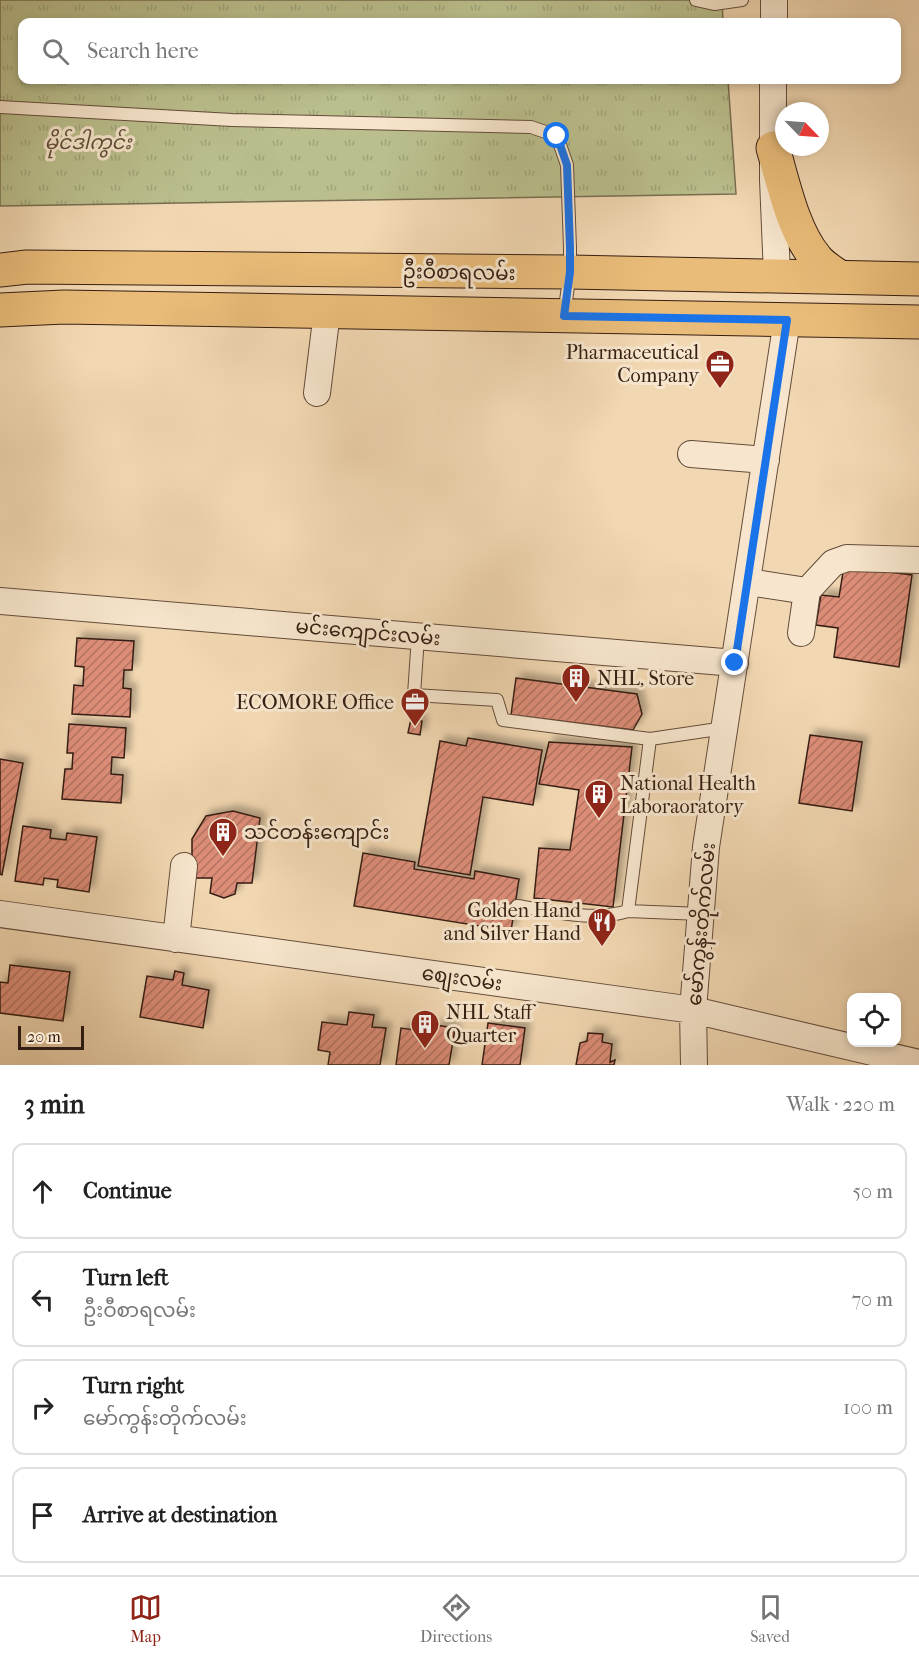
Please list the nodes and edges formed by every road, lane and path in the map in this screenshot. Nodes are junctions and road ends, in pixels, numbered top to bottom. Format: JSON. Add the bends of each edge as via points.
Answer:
{"nodes":[{"id":1,"x":696,"y":0,"type":"edge"},
{"id":2,"x":742,"y":0,"type":"edge"},
{"id":3,"x":774,"y":0,"type":"edge"},
{"id":4,"x":774,"y":18,"type":"edge"},
{"id":5,"x":773,"y":84,"type":"edge"},
{"id":6,"x":0,"y":107,"type":"edge"},
{"id":7,"x":773,"y":148,"type":"junction"},
{"id":8,"x":134,"y":268,"type":"junction"},
{"id":9,"x":0,"y":270,"type":"edge"},
{"id":10,"x":327,"y":271,"type":"junction"},
{"id":11,"x":570,"y":272,"type":"junction"},
{"id":12,"x":777,"y":275,"type":"junction"},
{"id":13,"x":838,"y":276,"type":"junction"},
{"id":14,"x":919,"y":279,"type":"edge"},
{"id":15,"x":135,"y":308,"type":"junction"},
{"id":16,"x":0,"y":310,"type":"edge"},
{"id":17,"x":327,"y":312,"type":"junction"},
{"id":18,"x":564,"y":316,"type":"junction"},
{"id":19,"x":787,"y":320,"type":"junction"},
{"id":20,"x":919,"y":322,"type":"edge"},
{"id":21,"x":317,"y":393,"type":"dead end"},
{"id":22,"x":691,"y":454,"type":"dead end"},
{"id":23,"x":766,"y":460,"type":"junction"},
{"id":24,"x":919,"y":560,"type":"edge"},
{"id":25,"x":748,"y":582,"type":"junction"},
{"id":26,"x":807,"y":591,"type":"junction"},
{"id":27,"x":0,"y":601,"type":"edge"},
{"id":28,"x":801,"y":633,"type":"dead end"},
{"id":29,"x":418,"y":636,"type":"junction"},
{"id":30,"x":735,"y":663,"type":"junction"},
{"id":31,"x":725,"y":728,"type":"junction"},
{"id":32,"x":650,"y":739,"type":"junction"},
{"id":33,"x":184,"y":866,"type":"dead end"},
{"id":34,"x":517,"y":906,"type":"dead end"},
{"id":35,"x":628,"y":911,"type":"junction"},
{"id":36,"x":0,"y":914,"type":"edge"},
{"id":37,"x":700,"y":914,"type":"junction"},
{"id":38,"x":176,"y":939,"type":"junction"},
{"id":39,"x":693,"y":1010,"type":"junction"},
{"id":40,"x":919,"y":1063,"type":"edge"},
{"id":41,"x":694,"y":1065,"type":"edge"}],
"edges":[{"from":1,"to":2,"type":"lane","via":[[714,4]]},
{"from":3,"to":4,"type":"street"},
{"from":5,"to":7,"type":"street"},
{"from":6,"to":11,"type":"lane","via":[[232,120],[531,127],[557,136],[567,165]]},
{"from":7,"to":12,"type":"street"},
{"from":7,"to":13,"type":"main road","via":[[791,210],[805,241],[816,259]]},
{"from":8,"to":9,"type":"main road","name":"ဦးဝီစာရလမ်း"},
{"from":8,"to":10,"type":"main road","name":"ဦးဝီစာရလမ်း"},
{"from":8,"to":15,"type":"main road"},
{"from":10,"to":11,"type":"main road","name":"ဦးဝီစာရလမ်း"},
{"from":10,"to":17,"type":"main road"},
{"from":11,"to":12,"type":"main road","name":"ဦးဝီစာရလမ်း"},
{"from":11,"to":18,"type":"lane"},
{"from":12,"to":13,"type":"main road","name":"ဦးဝီစာရလမ်း"},
{"from":13,"to":14,"type":"main road","name":"ဦးဝီစာရလမ်း"},
{"from":15,"to":16,"type":"main road"},
{"from":15,"to":17,"type":"main road"},
{"from":17,"to":18,"type":"main road"},
{"from":17,"to":21,"type":"street"},
{"from":18,"to":19,"type":"main road"},
{"from":19,"to":20,"type":"main road"},
{"from":19,"to":23,"type":"street","name":"မော်ကွန်းတိုက်လမ်း"},
{"from":22,"to":23,"type":"street"},
{"from":23,"to":25,"type":"street","name":"မော်ကွန်းတိုက်လမ်း"},
{"from":24,"to":26,"type":"street","via":[[847,558],[833,563]]},
{"from":25,"to":26,"type":"street"},
{"from":25,"to":30,"type":"street","name":"မော်ကွန်းတိုက်လမ်း"},
{"from":26,"to":28,"type":"street"},
{"from":27,"to":29,"type":"street","name":"မင်းကျောင်းလမ်း"},
{"from":29,"to":30,"type":"street","name":"မင်းကျောင်းလမ်း"},
{"from":29,"to":32,"type":"lane","via":[[414,695],[497,700],[503,720]]},
{"from":30,"to":31,"type":"street","name":"မော်ကွန်းတိုက်လမ်း"},
{"from":31,"to":32,"type":"lane"},
{"from":31,"to":37,"type":"street","name":"မော်ကွန်းတိုက်လမ်း"},
{"from":32,"to":35,"type":"lane"},
{"from":33,"to":38,"type":"street"},
{"from":34,"to":35,"type":"lane","via":[[595,917]]},
{"from":35,"to":37,"type":"lane"},
{"from":36,"to":38,"type":"street","name":"စျေးလမ်း"},
{"from":37,"to":39,"type":"street","name":"မော်ကွန်းတိုက်လမ်း"},
{"from":38,"to":39,"type":"street","name":"စျေးလမ်း"},
{"from":39,"to":40,"type":"street","name":"စျေးလမ်း"},
{"from":39,"to":41,"type":"street","name":"မော်ကွန်းတိုက်လမ်း"}]}
